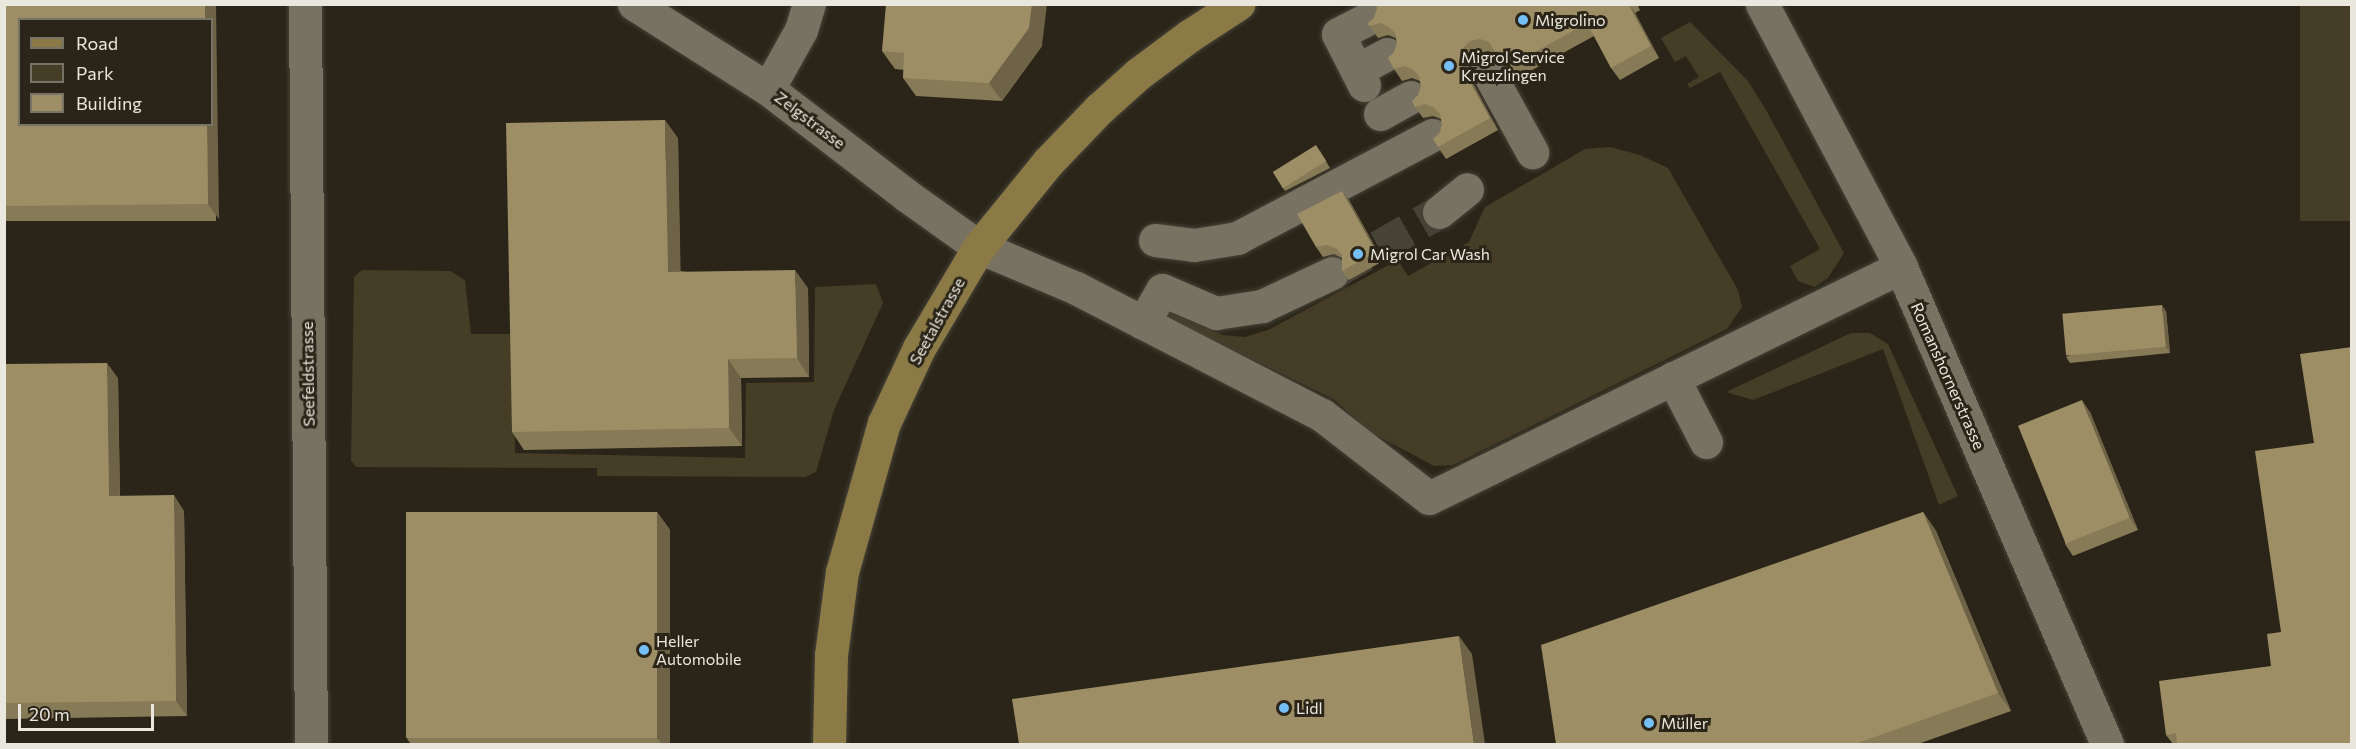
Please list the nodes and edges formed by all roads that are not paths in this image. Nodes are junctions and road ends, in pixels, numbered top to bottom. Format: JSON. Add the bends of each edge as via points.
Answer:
{"nodes":[{"id":1,"x":305,"y":4,"type":"edge"},
{"id":2,"x":634,"y":4,"type":"edge"},
{"id":3,"x":809,"y":4,"type":"edge"},
{"id":4,"x":1238,"y":4,"type":"edge"},
{"id":5,"x":1761,"y":9,"type":"edge"},
{"id":6,"x":1367,"y":19,"type":"dead end"},
{"id":7,"x":1387,"y":54,"type":"dead end"},
{"id":8,"x":768,"y":89,"type":"junction"},
{"id":9,"x":1493,"y":90,"type":"dead end"},
{"id":10,"x":1411,"y":97,"type":"dead end"},
{"id":11,"x":1380,"y":114,"type":"dead end"},
{"id":12,"x":1432,"y":135,"type":"dead end"},
{"id":13,"x":1532,"y":152,"type":"dead end"},
{"id":14,"x":1467,"y":189,"type":"dead end"},
{"id":15,"x":1439,"y":212,"type":"tunnel mouth"},
{"id":16,"x":1155,"y":240,"type":"dead end"},
{"id":17,"x":979,"y":247,"type":"junction"},
{"id":18,"x":1901,"y":267,"type":"junction"},
{"id":19,"x":1332,"y":273,"type":"tunnel mouth"},
{"id":20,"x":1143,"y":323,"type":"junction"},
{"id":21,"x":1673,"y":378,"type":"junction"},
{"id":22,"x":1706,"y":442,"type":"dead end"},
{"id":23,"x":311,"y":744,"type":"edge"},
{"id":24,"x":830,"y":744,"type":"edge"},
{"id":25,"x":2107,"y":744,"type":"edge"}],
"edges":[{"from":1,"to":23,"type":"street","name":"Seefeldstrasse"},
{"from":2,"to":8,"type":"street","name":"Zelgstrasse"},
{"from":3,"to":8,"type":"street","via":[[801,30]]},
{"from":4,"to":17,"type":"main road","name":"Seetalstrasse","via":[[1180,42],[1099,109],[1048,162]]},
{"from":5,"to":18,"type":"street","name":"Romanshornerstrasse"},
{"from":6,"to":7,"type":"street","via":[[1338,34],[1360,77]]},
{"from":8,"to":17,"type":"street","name":"Zelgstrasse"},
{"from":9,"to":13,"type":"street"},
{"from":10,"to":11,"type":"street"},
{"from":12,"to":16,"type":"street","via":[[1237,238],[1194,245]]},
{"from":14,"to":15,"type":"street"},
{"from":17,"to":20,"type":"street","name":"Zelgstrasse","via":[[1076,288]]},
{"from":17,"to":24,"type":"main road","name":"Seetalstrasse","via":[[920,348],[884,423],[842,572],[831,655]]},
{"from":18,"to":21,"type":"street"},
{"from":18,"to":25,"type":"street","name":"Romanshornerstrasse"},
{"from":19,"to":20,"type":"street","via":[[1262,306],[1216,313],[1162,290]]},
{"from":20,"to":21,"type":"street","name":"Zelgstrasse","via":[[1322,415],[1429,498]]},
{"from":21,"to":22,"type":"street"}]}
